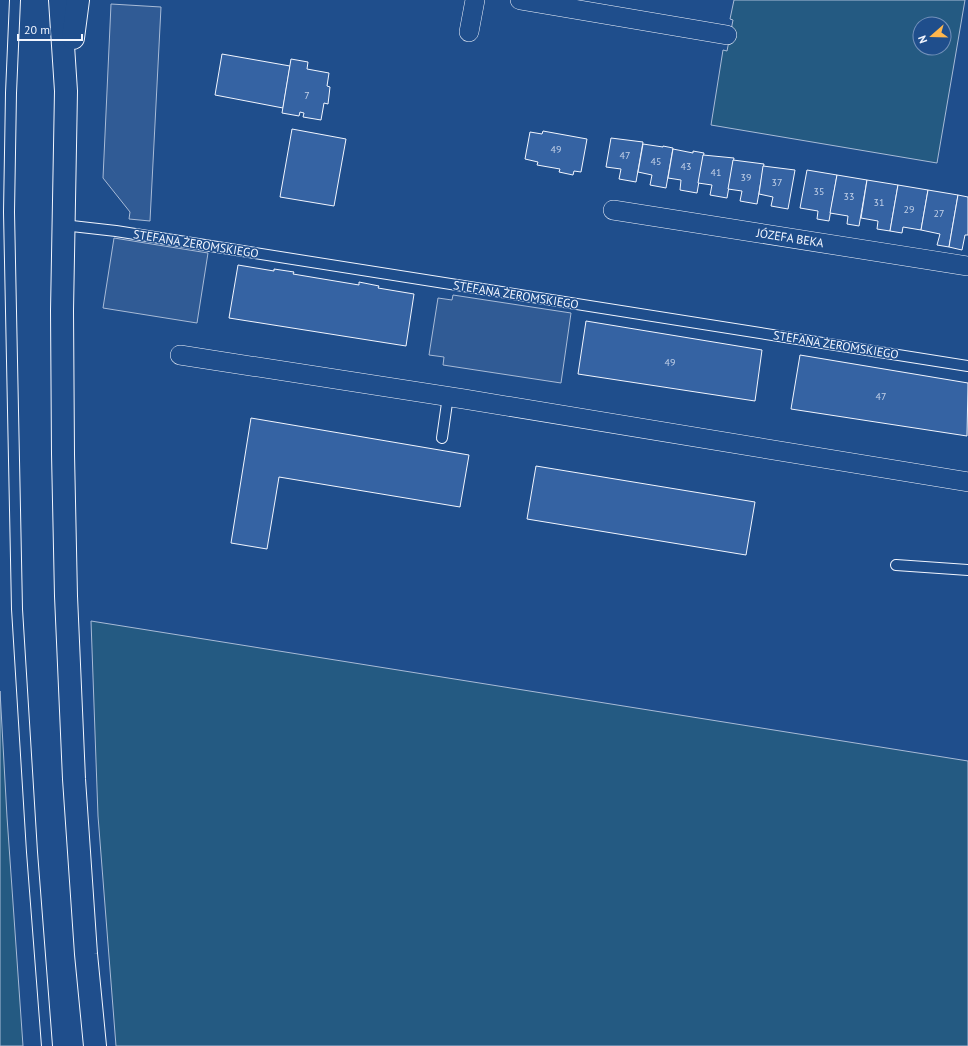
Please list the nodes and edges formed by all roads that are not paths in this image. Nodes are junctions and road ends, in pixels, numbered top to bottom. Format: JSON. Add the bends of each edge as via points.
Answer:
{"nodes":[{"id":1,"x":15,"y":0,"type":"edge"},
{"id":2,"x":60,"y":0,"type":"edge"},
{"id":3,"x":78,"y":0,"type":"edge"},
{"id":4,"x":475,"y":0,"type":"edge"},
{"id":5,"x":520,"y":0,"type":"edge"},
{"id":6,"x":470,"y":32,"type":"dead end"},
{"id":7,"x":727,"y":35,"type":"dead end"},
{"id":8,"x":66,"y":91,"type":"junction"},
{"id":9,"x":613,"y":210,"type":"dead end"},
{"id":10,"x":63,"y":225,"type":"junction"},
{"id":11,"x":968,"y":266,"type":"edge"},
{"id":12,"x":180,"y":355,"type":"dead end"},
{"id":13,"x":968,"y":366,"type":"edge"},
{"id":14,"x":448,"y":396,"type":"junction"},
{"id":15,"x":442,"y":438,"type":"dead end"},
{"id":16,"x":968,"y":482,"type":"edge"},
{"id":17,"x":896,"y":565,"type":"dead end"},
{"id":18,"x":968,"y":570,"type":"edge"},
{"id":19,"x":47,"y":1046,"type":"edge"},
{"id":20,"x":94,"y":1046,"type":"edge"}],
"edges":[{"from":1,"to":19,"type":"lane","via":[[9,212],[17,609],[31,845]]},
{"from":2,"to":8,"type":"highway"},
{"from":3,"to":8,"type":"highway"},
{"from":4,"to":6,"type":"street"},
{"from":5,"to":7,"type":"street"},
{"from":8,"to":10,"type":"highway"},
{"from":9,"to":11,"type":"street","name":"JÓZEFA BEKA"},
{"from":10,"to":13,"type":"lane","name":"STEFANA ŻEROMSKIEGO","via":[[116,231]]},
{"from":10,"to":20,"type":"highway","via":[[62,408],[67,611],[75,786]]},
{"from":12,"to":14,"type":"street"},
{"from":14,"to":15,"type":"lane"},
{"from":14,"to":16,"type":"street"},
{"from":17,"to":18,"type":"lane"}]}
